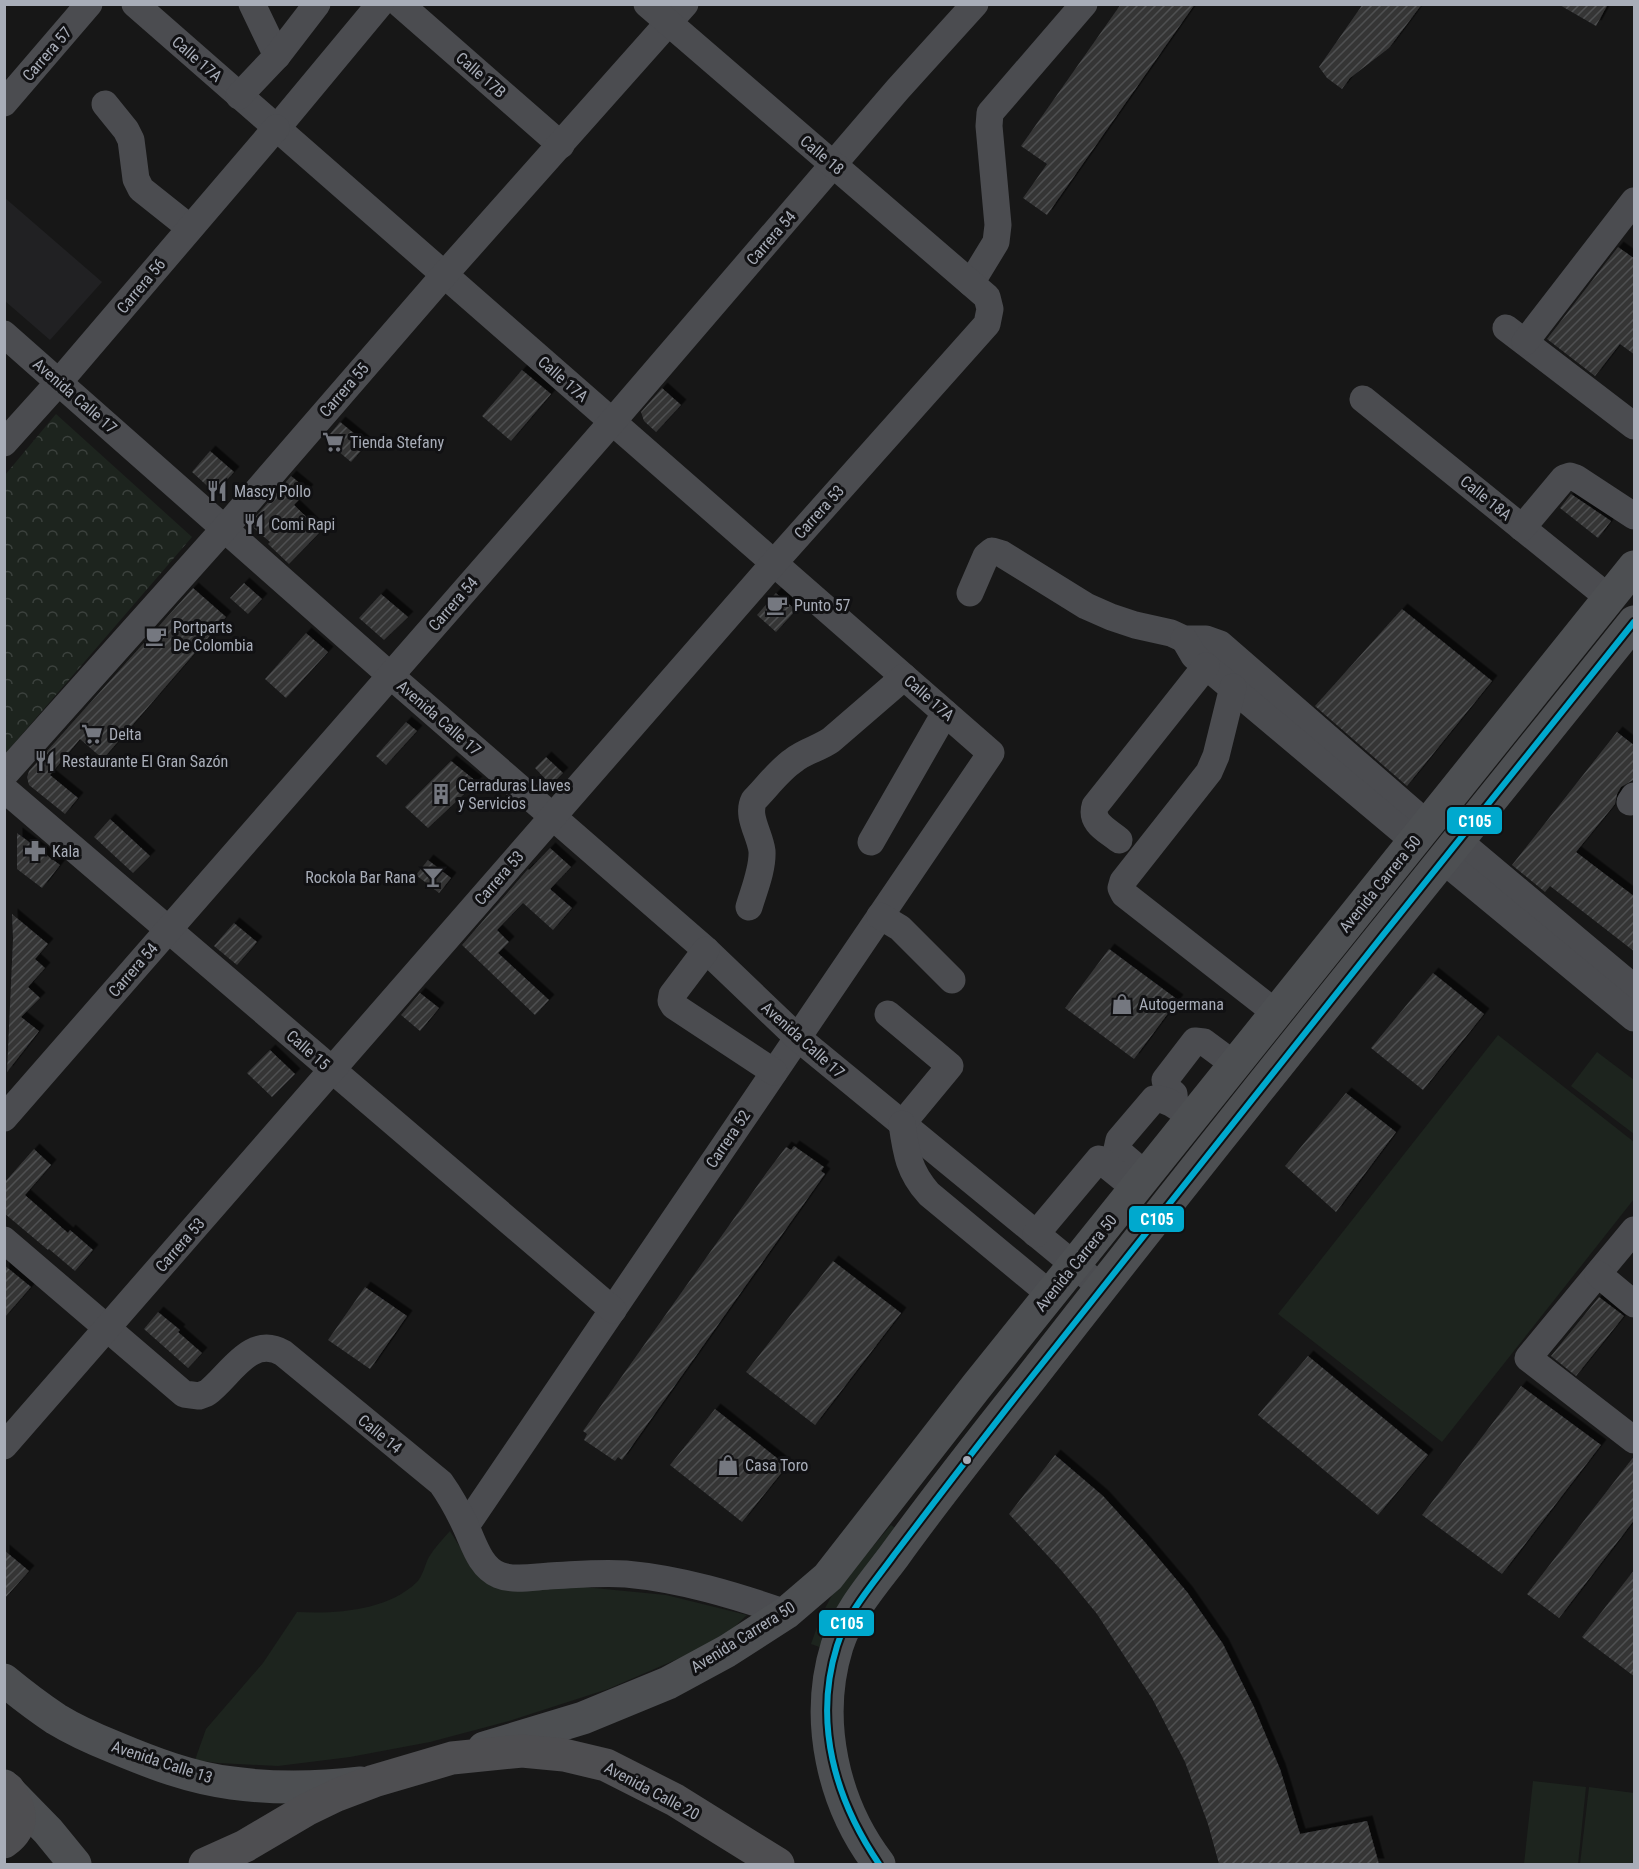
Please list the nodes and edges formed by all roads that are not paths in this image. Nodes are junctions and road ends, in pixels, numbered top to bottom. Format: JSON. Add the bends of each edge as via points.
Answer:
{"nodes":[{"id":1,"x":89,"y":4,"type":"edge"},
{"id":2,"x":135,"y":4,"type":"edge"},
{"id":3,"x":316,"y":4,"type":"edge"},
{"id":4,"x":380,"y":4,"type":"edge"},
{"id":5,"x":400,"y":4,"type":"edge"},
{"id":6,"x":646,"y":4,"type":"edge"},
{"id":7,"x":975,"y":4,"type":"edge"},
{"id":8,"x":1084,"y":4,"type":"edge"},
{"id":9,"x":253,"y":5,"type":"edge"},
{"id":10,"x":676,"y":14,"type":"edge"},
{"id":11,"x":277,"y":56,"type":"junction"},
{"id":12,"x":240,"y":96,"type":"junction"},
{"id":13,"x":4,"y":103,"type":"edge"},
{"id":14,"x":105,"y":104,"type":"dead end"},
{"id":15,"x":276,"y":128,"type":"junction"},
{"id":16,"x":561,"y":145,"type":"junction"},
{"id":17,"x":834,"y":165,"type":"junction"},
{"id":18,"x":1635,"y":201,"type":"edge"},
{"id":19,"x":190,"y":228,"type":"junction"},
{"id":20,"x":444,"y":275,"type":"junction"},
{"id":21,"x":971,"y":283,"type":"junction"},
{"id":22,"x":990,"y":309,"type":"joint"},
{"id":23,"x":4,"y":334,"type":"edge"},
{"id":24,"x":59,"y":382,"type":"junction"},
{"id":25,"x":1363,"y":399,"type":"dead end"},
{"id":26,"x":612,"y":422,"type":"junction"},
{"id":27,"x":1635,"y":426,"type":"edge"},
{"id":28,"x":4,"y":443,"type":"edge"},
{"id":29,"x":1635,"y":516,"type":"edge"},
{"id":30,"x":225,"y":528,"type":"junction"},
{"id":31,"x":1522,"y":528,"type":"junction"},
{"id":32,"x":774,"y":563,"type":"junction"},
{"id":33,"x":1635,"y":567,"type":"edge"},
{"id":34,"x":969,"y":593,"type":"dead end"},
{"id":35,"x":1609,"y":598,"type":"junction"},
{"id":36,"x":1635,"y":622,"type":"edge"},
{"id":37,"x":1184,"y":639,"type":"junction"},
{"id":38,"x":1206,"y":666,"type":"junction"},
{"id":39,"x":391,"y":676,"type":"junction"},
{"id":40,"x":904,"y":677,"type":"junction"},
{"id":41,"x":1233,"y":687,"type":"junction"},
{"id":42,"x":945,"y":713,"type":"junction"},
{"id":43,"x":991,"y":753,"type":"joint"},
{"id":44,"x":4,"y":776,"type":"edge"},
{"id":45,"x":4,"y":789,"type":"edge"},
{"id":46,"x":554,"y":816,"type":"junction"},
{"id":47,"x":1421,"y":833,"type":"junction"},
{"id":48,"x":1119,"y":840,"type":"dead end"},
{"id":49,"x":871,"y":842,"type":"dead end"},
{"id":50,"x":1451,"y":850,"type":"junction"},
{"id":51,"x":749,"y":907,"type":"dead end"},
{"id":52,"x":880,"y":916,"type":"junction"},
{"id":53,"x":168,"y":930,"type":"junction"},
{"id":54,"x":706,"y":950,"type":"junction"},
{"id":55,"x":952,"y":980,"type":"dead end"},
{"id":56,"x":1635,"y":988,"type":"edge"},
{"id":57,"x":1276,"y":1013,"type":"junction"},
{"id":58,"x":888,"y":1014,"type":"dead end"},
{"id":59,"x":1635,"y":1018,"type":"edge"},
{"id":60,"x":798,"y":1038,"type":"junction"},
{"id":61,"x":1235,"y":1065,"type":"junction"},
{"id":62,"x":332,"y":1071,"type":"junction"},
{"id":63,"x":774,"y":1072,"type":"junction"},
{"id":64,"x":1183,"y":1112,"type":"junction"},
{"id":65,"x":4,"y":1118,"type":"edge"},
{"id":66,"x":902,"y":1124,"type":"junction"},
{"id":67,"x":1141,"y":1182,"type":"junction"},
{"id":68,"x":1635,"y":1230,"type":"edge"},
{"id":69,"x":1036,"y":1234,"type":"junction"},
{"id":70,"x":4,"y":1240,"type":"edge"},
{"id":71,"x":1074,"y":1265,"type":"junction"},
{"id":72,"x":1598,"y":1274,"type":"junction"},
{"id":73,"x":1101,"y":1287,"type":"junction"},
{"id":74,"x":1051,"y":1294,"type":"junction"},
{"id":75,"x":1635,"y":1304,"type":"edge"},
{"id":76,"x":613,"y":1310,"type":"junction"},
{"id":77,"x":106,"y":1329,"type":"junction"},
{"id":78,"x":1635,"y":1440,"type":"edge"},
{"id":79,"x":4,"y":1446,"type":"edge"},
{"id":80,"x":899,"y":1486,"type":"junction"},
{"id":81,"x":928,"y":1510,"type":"junction"},
{"id":82,"x":466,"y":1526,"type":"junction"},
{"id":83,"x":786,"y":1613,"type":"junction"},
{"id":84,"x":4,"y":1680,"type":"edge"},
{"id":85,"x":452,"y":1758,"type":"junction"},
{"id":86,"x":374,"y":1782,"type":"junction"},
{"id":87,"x":6,"y":1788,"type":"edge"},
{"id":88,"x":4,"y":1842,"type":"edge"},
{"id":89,"x":75,"y":1864,"type":"edge"},
{"id":90,"x":205,"y":1864,"type":"edge"},
{"id":91,"x":733,"y":1864,"type":"edge"},
{"id":92,"x":778,"y":1864,"type":"edge"},
{"id":93,"x":879,"y":1864,"type":"edge"}],
"edges":[{"from":1,"to":13,"type":"street","name":"Carrera 57"},
{"from":2,"to":12,"type":"street","name":"Calle 17A"},
{"from":3,"to":11,"type":"street"},
{"from":4,"to":15,"type":"street","name":"Carrera 56"},
{"from":5,"to":16,"type":"street","name":"Calle 17B"},
{"from":6,"to":10,"type":"street","name":"Calle 18"},
{"from":7,"to":17,"type":"street","name":"Carrera 54"},
{"from":8,"to":21,"type":"street","via":[[990,114],[998,225],[996,242]]},
{"from":9,"to":11,"type":"street"},
{"from":10,"to":16,"type":"street","name":"Carrera 55"},
{"from":10,"to":17,"type":"street","name":"Calle 18"},
{"from":11,"to":12,"type":"street"},
{"from":12,"to":15,"type":"street","name":"Calle 17A"},
{"from":14,"to":19,"type":"street","via":[[131,140],[141,189]]},
{"from":15,"to":19,"type":"street","name":"Carrera 56"},
{"from":15,"to":20,"type":"street","name":"Calle 17A"},
{"from":16,"to":20,"type":"street","name":"Carrera 55"},
{"from":17,"to":21,"type":"street","name":"Calle 18"},
{"from":17,"to":26,"type":"street","name":"Carrera 54"},
{"from":18,"to":27,"type":"street","via":[[1516,335]]},
{"from":19,"to":24,"type":"street","name":"Carrera 56"},
{"from":20,"to":26,"type":"street","name":"Calle 17A"},
{"from":20,"to":30,"type":"street","name":"Carrera 55"},
{"from":21,"to":22,"type":"street","name":"Calle 18","via":[[987,297]]},
{"from":22,"to":32,"type":"street","name":"Carrera 53","via":[[987,324]]},
{"from":23,"to":24,"type":"street","name":"Avenida Calle 17"},
{"from":24,"to":28,"type":"street","name":"Carrera 56"},
{"from":24,"to":30,"type":"street","name":"Avenida Calle 17"},
{"from":25,"to":31,"type":"street","name":"Calle 18A"},
{"from":26,"to":32,"type":"street","name":"Calle 17A"},
{"from":26,"to":39,"type":"street","name":"Carrera 54"},
{"from":29,"to":31,"type":"street","via":[[1570,476],[1564,478]]},
{"from":30,"to":39,"type":"street","name":"Avenida Calle 17"},
{"from":30,"to":44,"type":"street","name":"Carrera 55"},
{"from":31,"to":35,"type":"street","name":"Calle 18A"},
{"from":32,"to":40,"type":"street","name":"Calle 17A"},
{"from":32,"to":46,"type":"street","name":"Carrera 53"},
{"from":33,"to":35,"type":"main road","name":"Avenida Carrera 50"},
{"from":34,"to":37,"type":"street","via":[[992,551],[1086,606]]},
{"from":35,"to":47,"type":"main road","name":"Avenida Carrera 50"},
{"from":36,"to":50,"type":"main road","name":"Avenida Carrera 50"},
{"from":37,"to":38,"type":"street"},
{"from":37,"to":47,"type":"street","via":[[1206,639],[1220,644]]},
{"from":38,"to":41,"type":"street"},
{"from":38,"to":48,"type":"street","via":[[1095,806],[1095,821]]},
{"from":39,"to":46,"type":"street","name":"Avenida Calle 17"},
{"from":39,"to":53,"type":"street","name":"Carrera 54"},
{"from":40,"to":42,"type":"street","name":"Calle 17A"},
{"from":40,"to":51,"type":"street","via":[[831,740],[796,758],[754,800],[751,813],[762,863]]},
{"from":41,"to":47,"type":"street"},
{"from":41,"to":57,"type":"street","via":[[1209,772],[1121,888]]},
{"from":42,"to":43,"type":"street","name":"Calle 17A"},
{"from":42,"to":49,"type":"street"},
{"from":43,"to":52,"type":"street","name":"Carrera 52"},
{"from":45,"to":53,"type":"street","name":"Calle 15"},
{"from":46,"to":54,"type":"street","name":"Avenida Calle 17"},
{"from":46,"to":62,"type":"street","name":"Carrera 53"},
{"from":47,"to":57,"type":"main road","name":"Avenida Carrera 50"},
{"from":50,"to":56,"type":"street"},
{"from":50,"to":59,"type":"street"},
{"from":50,"to":73,"type":"main road","name":"Avenida Carrera 50"},
{"from":52,"to":55,"type":"street","via":[[900,928]]},
{"from":52,"to":60,"type":"street","name":"Carrera 52"},
{"from":53,"to":62,"type":"street","name":"Calle 15"},
{"from":53,"to":65,"type":"street","name":"Carrera 54"},
{"from":54,"to":60,"type":"street","name":"Avenida Calle 17"},
{"from":54,"to":63,"type":"street","via":[[671,1001]]},
{"from":57,"to":61,"type":"main road","name":"Avenida Carrera 50"},
{"from":58,"to":66,"type":"street","via":[[950,1065]]},
{"from":60,"to":63,"type":"street","name":"Carrera 52"},
{"from":60,"to":66,"type":"street","name":"Avenida Calle 17"},
{"from":61,"to":64,"type":"main road","name":"Avenida Carrera 50"},
{"from":61,"to":64,"type":"street","via":[[1204,1042],[1195,1041],[1164,1080]]},
{"from":62,"to":76,"type":"street","name":"Calle 15"},
{"from":62,"to":77,"type":"street","name":"Carrera 53"},
{"from":63,"to":76,"type":"street","name":"Carrera 52"},
{"from":64,"to":67,"type":"main road","name":"Avenida Carrera 50"},
{"from":64,"to":67,"type":"street","via":[[1154,1099],[1117,1144]]},
{"from":66,"to":69,"type":"street","name":"Avenida Calle 17"},
{"from":66,"to":74,"type":"street","via":[[909,1165],[924,1190]]},
{"from":67,"to":69,"type":"street","via":[[1099,1159]]},
{"from":67,"to":71,"type":"main road","name":"Avenida Carrera 50"},
{"from":68,"to":72,"type":"street"},
{"from":69,"to":71,"type":"street","name":"Avenida Calle 17"},
{"from":70,"to":77,"type":"street","name":"Calle 14"},
{"from":71,"to":73,"type":"street","name":"Avenida Calle 17"},
{"from":71,"to":74,"type":"main road","name":"Avenida Carrera 50"},
{"from":72,"to":75,"type":"street"},
{"from":72,"to":78,"type":"street","via":[[1528,1358]]},
{"from":73,"to":81,"type":"main road","name":"Avenida Carrera 50"},
{"from":74,"to":80,"type":"main road","name":"Avenida Carrera 50"},
{"from":76,"to":82,"type":"street","name":"Carrera 52"},
{"from":77,"to":79,"type":"street","name":"Carrera 53"},
{"from":77,"to":82,"type":"street","name":"Calle 14","via":[[177,1389],[191,1396],[213,1388],[253,1350],[276,1349],[441,1484]]},
{"from":80,"to":81,"type":"street"},
{"from":80,"to":83,"type":"main road","name":"Avenida Carrera 50","via":[[828,1577]]},
{"from":81,"to":93,"type":"main road","name":"Avenida Carrera 50","via":[[852,1612],[832,1663],[826,1706],[837,1780],[850,1816]]},
{"from":82,"to":83,"type":"street","name":"Calle 14","via":[[485,1564],[498,1575],[650,1577],[717,1591]]},
{"from":83,"to":85,"type":"main road","name":"Avenida Carrera 50","via":[[727,1652],[668,1683],[583,1718]]},
{"from":84,"to":86,"type":"main road","name":"Avenida Calle 13","via":[[58,1720],[88,1736],[182,1772],[260,1786],[324,1787]]},
{"from":85,"to":86,"type":"highway","name":"Avenida Calle 20"},
{"from":85,"to":92,"type":"highway","name":"Avenida Calle 20","via":[[522,1751],[606,1765],[675,1800]]},
{"from":86,"to":90,"type":"highway","name":"Avenida Calle 20","via":[[306,1810]]},
{"from":86,"to":91,"type":"highway","name":"Avenida Calle 20","via":[[486,1767],[528,1768],[572,1776],[618,1789],[656,1807]]},
{"from":87,"to":88,"type":"highway","via":[[15,1799],[20,1818],[18,1827]]},
{"from":87,"to":89,"type":"main road"}]}
